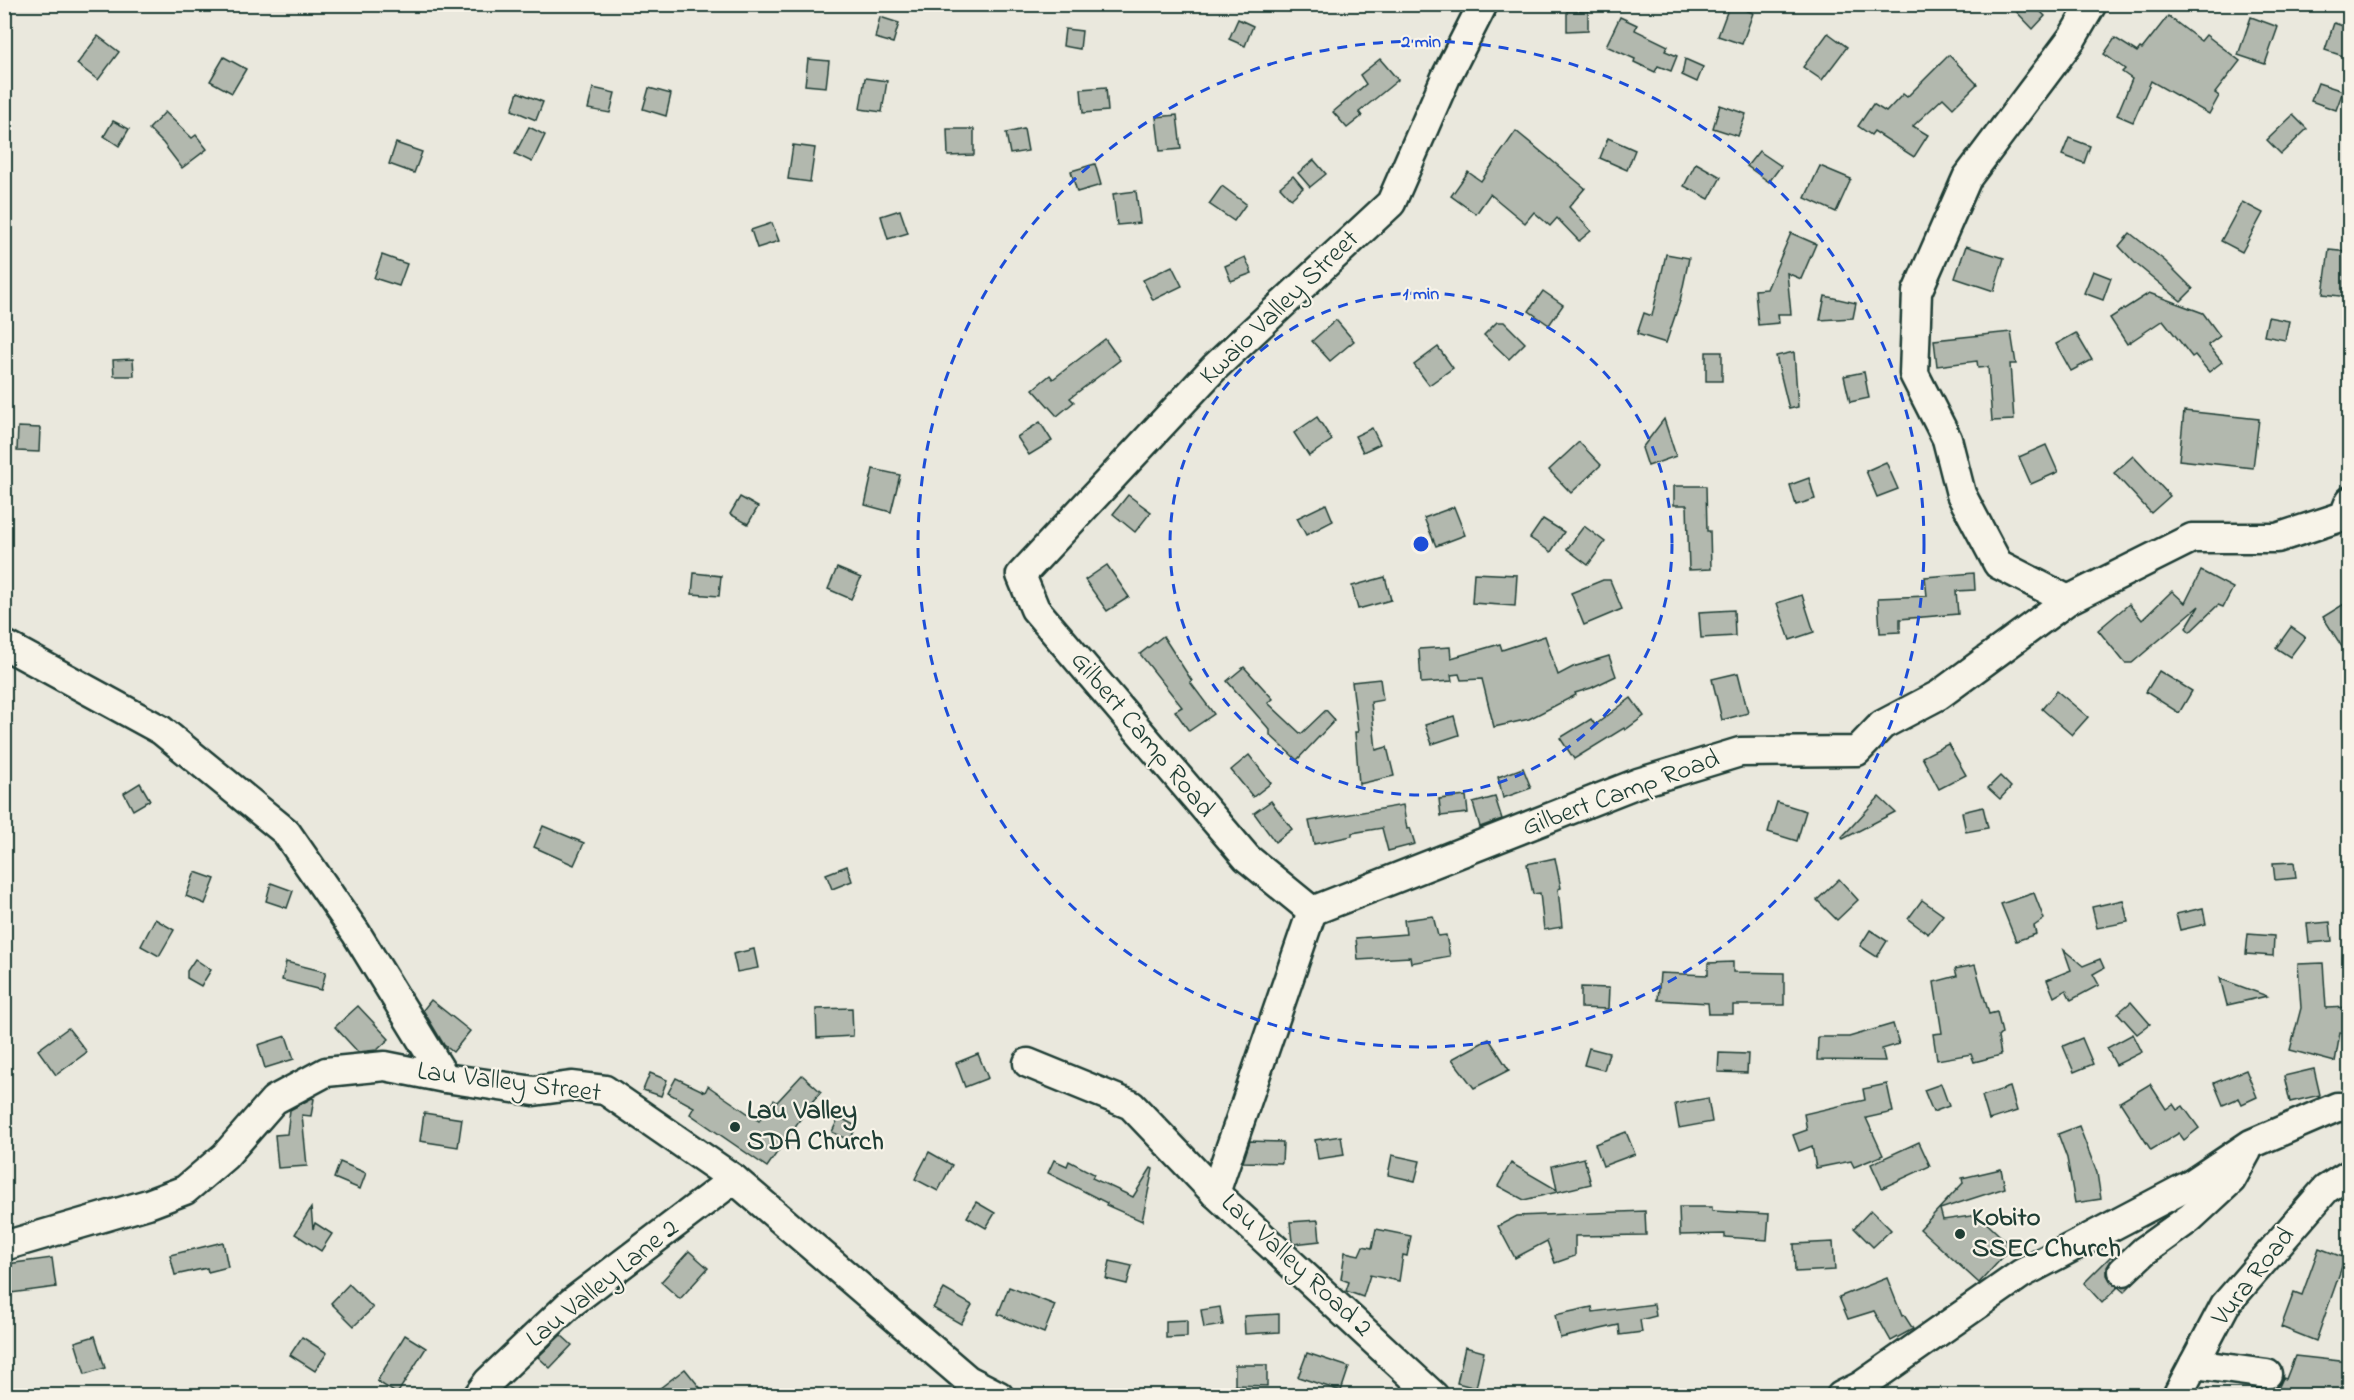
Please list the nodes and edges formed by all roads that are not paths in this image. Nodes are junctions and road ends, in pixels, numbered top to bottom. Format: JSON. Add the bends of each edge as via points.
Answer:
{"nodes":[{"id":1,"x":1483,"y":4,"type":"edge"},
{"id":2,"x":2092,"y":4,"type":"edge"},
{"id":3,"x":2348,"y":514,"type":"edge"},
{"id":4,"x":1021,"y":575,"type":"joint"},
{"id":5,"x":2068,"y":600,"type":"junction"},
{"id":6,"x":7,"y":646,"type":"dead end"},
{"id":7,"x":1312,"y":911,"type":"junction"},
{"id":8,"x":1028,"y":1064,"type":"dead end"},
{"id":9,"x":445,"y":1078,"type":"junction"},
{"id":10,"x":2349,"y":1107,"type":"edge"},
{"id":11,"x":2251,"y":1144,"type":"junction"},
{"id":12,"x":2349,"y":1174,"type":"edge"},
{"id":13,"x":734,"y":1179,"type":"junction"},
{"id":14,"x":1215,"y":1193,"type":"junction"},
{"id":15,"x":4,"y":1246,"type":"edge"},
{"id":16,"x":2123,"y":1271,"type":"dead end"},
{"id":17,"x":2194,"y":1364,"type":"junction"},
{"id":18,"x":2267,"y":1374,"type":"dead end"},
{"id":19,"x":478,"y":1395,"type":"edge"},
{"id":20,"x":995,"y":1395,"type":"edge"},
{"id":21,"x":1434,"y":1395,"type":"edge"},
{"id":22,"x":1841,"y":1395,"type":"edge"},
{"id":23,"x":2177,"y":1395,"type":"edge"}],
"edges":[{"from":1,"to":4,"type":"street","name":"Kwaio Valley Street","via":[[1391,203],[1215,367]]},
{"from":2,"to":5,"type":"street","via":[[2072,38],[1967,178],[1917,292],[1914,374],[1947,439],[1961,494],[1998,564]]},
{"from":3,"to":5,"type":"street","name":"Gilbert Camp Road","via":[[2277,538],[2192,538]]},
{"from":4,"to":7,"type":"street","name":"Gilbert Camp Road","via":[[1035,609],[1247,858]]},
{"from":5,"to":7,"type":"street","name":"Gilbert Camp Road","via":[[1939,695],[1882,726],[1857,751],[1740,752],[1638,783]]},
{"from":6,"to":9,"type":"street","via":[[161,730],[286,832],[356,933]]},
{"from":7,"to":14,"type":"street","name":"Lau Valley Road 2"},
{"from":8,"to":14,"type":"street","via":[[1131,1105]]},
{"from":9,"to":13,"type":"street","name":"Lau Valley Street","via":[[534,1091],[571,1086],[605,1090]]},
{"from":9,"to":15,"type":"street","name":"Lau Valley Street","via":[[385,1066],[326,1072],[274,1100],[225,1156],[185,1190]]},
{"from":10,"to":11,"type":"street","via":[[2337,1107]]},
{"from":11,"to":16,"type":"street","via":[[2231,1180]]},
{"from":11,"to":22,"type":"street","via":[[2190,1185],[2021,1274],[1861,1386]]},
{"from":12,"to":17,"type":"street","name":"Vura Road","via":[[2326,1189],[2225,1305]]},
{"from":13,"to":19,"type":"street","name":"Lau Valley Lane 2","via":[[571,1303]]},
{"from":13,"to":20,"type":"street","name":"Lau Valley Street","via":[[968,1380]]},
{"from":14,"to":21,"type":"street","name":"Lau Valley Road 2"},
{"from":17,"to":18,"type":"street"},
{"from":17,"to":23,"type":"street","name":"Vura Road"}]}
